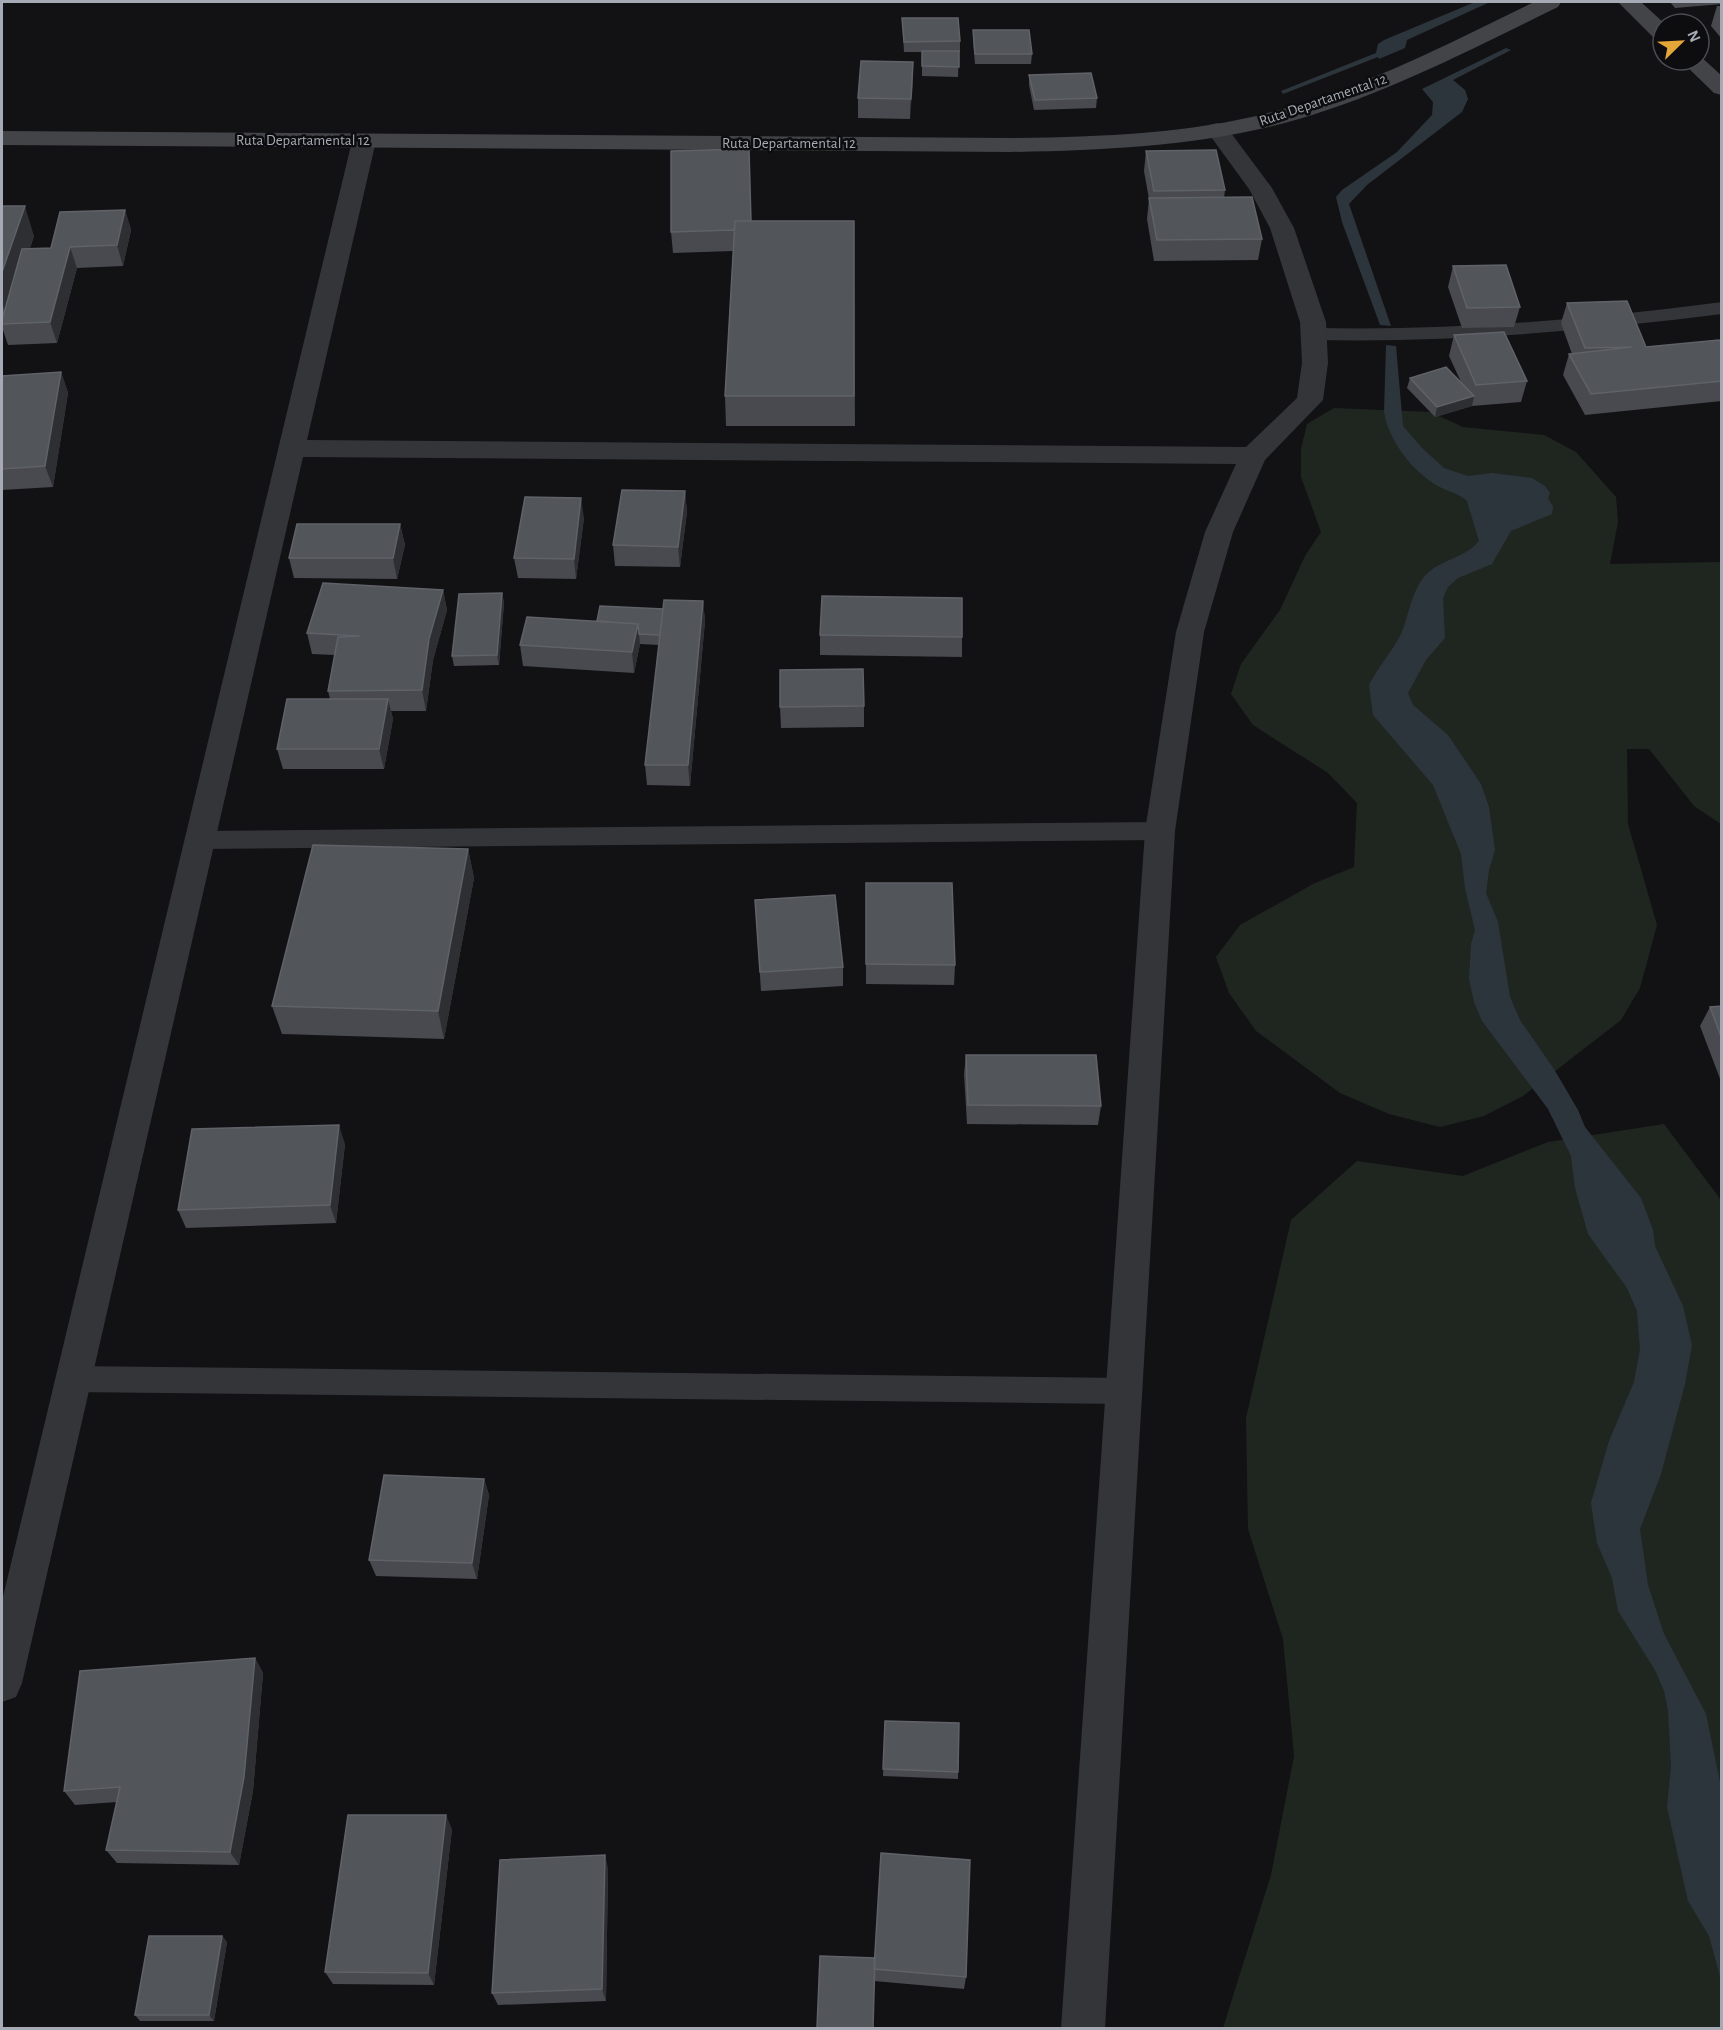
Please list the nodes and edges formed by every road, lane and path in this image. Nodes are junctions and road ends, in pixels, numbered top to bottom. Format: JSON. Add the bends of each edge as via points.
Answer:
{"nodes":[{"id":1,"x":1550,"y":2,"type":"edge"},
{"id":2,"x":1629,"y":2,"type":"edge"},
{"id":3,"x":1651,"y":23,"type":"edge"},
{"id":4,"x":1704,"y":72,"type":"edge"},
{"id":5,"x":1722,"y":88,"type":"edge"},
{"id":6,"x":1217,"y":129,"type":"junction"},
{"id":7,"x":2,"y":138,"type":"edge"},
{"id":8,"x":364,"y":141,"type":"junction"},
{"id":9,"x":1722,"y":308,"type":"edge"},
{"id":10,"x":1314,"y":334,"type":"junction"},
{"id":11,"x":291,"y":447,"type":"junction"},
{"id":12,"x":1253,"y":456,"type":"junction"},
{"id":13,"x":1160,"y":831,"type":"junction"},
{"id":14,"x":200,"y":840,"type":"junction"},
{"id":15,"x":71,"y":1379,"type":"junction"},
{"id":16,"x":1124,"y":1391,"type":"junction"},
{"id":17,"x":2,"y":1683,"type":"edge"},
{"id":18,"x":1083,"y":2028,"type":"edge"}],
"edges":[{"from":1,"to":6,"type":"main road","name":"Ruta Departamental 12","via":[[1384,80],[1304,109]]},
{"from":2,"to":3,"type":"main road"},
{"from":4,"to":5,"type":"main road"},
{"from":6,"to":8,"type":"main road","name":"Ruta Departamental 12","via":[[1138,141],[1064,144]]},
{"from":6,"to":10,"type":"street","via":[[1260,188],[1282,228]]},
{"from":7,"to":8,"type":"main road","name":"Ruta Departamental 12"},
{"from":8,"to":11,"type":"street"},
{"from":9,"to":10,"type":"lane","via":[[1621,322],[1406,336]]},
{"from":10,"to":12,"type":"street","via":[[1316,363],[1310,400]]},
{"from":11,"to":12,"type":"street"},
{"from":11,"to":14,"type":"street"},
{"from":12,"to":13,"type":"street","via":[[1219,532],[1190,632]]},
{"from":13,"to":14,"type":"lane"},
{"from":13,"to":16,"type":"street"},
{"from":14,"to":15,"type":"street"},
{"from":15,"to":16,"type":"lane"},
{"from":15,"to":17,"type":"street"},
{"from":16,"to":18,"type":"street"}]}
